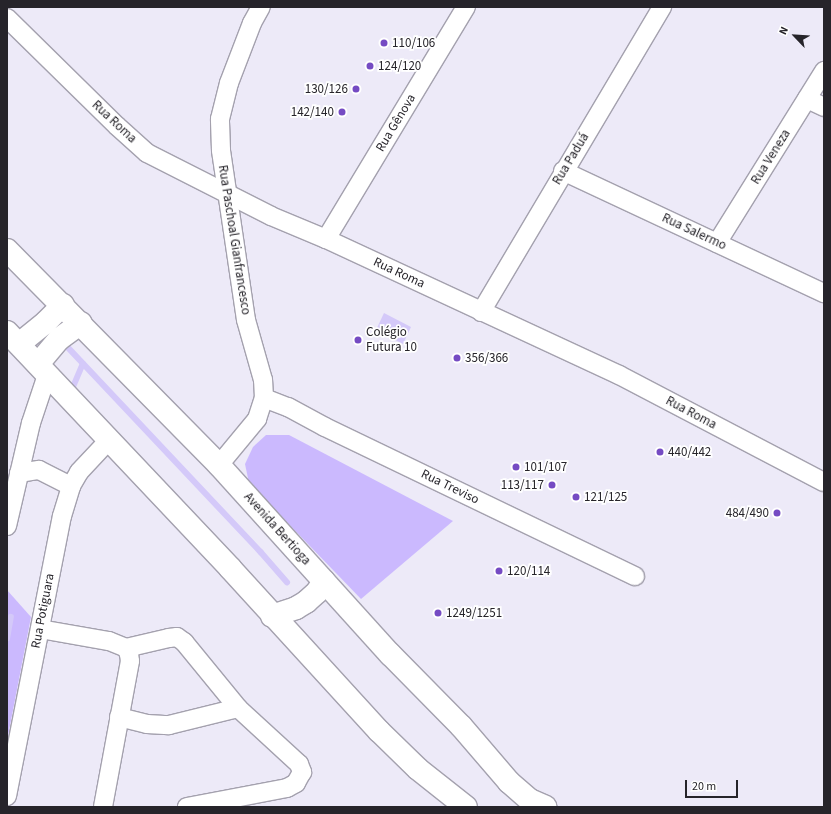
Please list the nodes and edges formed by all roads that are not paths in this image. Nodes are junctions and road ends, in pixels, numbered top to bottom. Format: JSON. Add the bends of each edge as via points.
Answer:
{"nodes":[{"id":1,"x":261,"y":7,"type":"edge"},
{"id":2,"x":466,"y":7,"type":"edge"},
{"id":3,"x":662,"y":7,"type":"edge"},
{"id":4,"x":12,"y":15,"type":"edge"},
{"id":5,"x":824,"y":71,"type":"edge"},
{"id":6,"x":807,"y":99,"type":"junction"},
{"id":7,"x":824,"y":108,"type":"edge"},
{"id":8,"x":563,"y":171,"type":"junction"},
{"id":9,"x":228,"y":195,"type":"junction"},
{"id":10,"x":326,"y":240,"type":"junction"},
{"id":11,"x":717,"y":243,"type":"junction"},
{"id":12,"x":7,"y":250,"type":"edge"},
{"id":13,"x":824,"y":293,"type":"edge"},
{"id":14,"x":63,"y":305,"type":"junction"},
{"id":15,"x":480,"y":312,"type":"junction"},
{"id":16,"x":80,"y":323,"type":"junction"},
{"id":17,"x":13,"y":338,"type":"edge"},
{"id":18,"x":42,"y":370,"type":"junction"},
{"id":19,"x":264,"y":398,"type":"junction"},
{"id":20,"x":109,"y":440,"type":"junction"},
{"id":21,"x":219,"y":465,"type":"junction"},
{"id":22,"x":19,"y":473,"type":"junction"},
{"id":23,"x":824,"y":482,"type":"edge"},
{"id":24,"x":71,"y":486,"type":"junction"},
{"id":25,"x":7,"y":526,"type":"edge"},
{"id":26,"x":635,"y":576,"type":"dead end"},
{"id":27,"x":324,"y":581,"type":"junction"},
{"id":28,"x":272,"y":616,"type":"junction"},
{"id":29,"x":40,"y":629,"type":"junction"},
{"id":30,"x":126,"y":648,"type":"junction"},
{"id":31,"x":238,"y":708,"type":"junction"},
{"id":32,"x":119,"y":717,"type":"junction"},
{"id":33,"x":7,"y":796,"type":"edge"},
{"id":34,"x":536,"y":805,"type":"edge"},
{"id":35,"x":103,"y":807,"type":"edge"},
{"id":36,"x":187,"y":807,"type":"edge"},
{"id":37,"x":466,"y":807,"type":"edge"}],
"edges":[{"from":1,"to":9,"type":"street","name":"Rua Paschoal Gianfrancesco","via":[[252,22],[229,83],[220,119],[221,150]]},
{"from":2,"to":10,"type":"street","name":"Rua Gênova"},
{"from":3,"to":8,"type":"street","name":"Rua Paduá"},
{"from":4,"to":9,"type":"street","name":"Rua Roma","via":[[117,126],[147,153]]},
{"from":5,"to":6,"type":"street","name":"Rua Veneza"},
{"from":6,"to":7,"type":"street"},
{"from":6,"to":11,"type":"street","name":"Rua Veneza"},
{"from":8,"to":11,"type":"street","name":"Rua Salermo"},
{"from":8,"to":15,"type":"street","name":"Rua Paduá"},
{"from":9,"to":10,"type":"street","name":"Rua Roma"},
{"from":9,"to":19,"type":"street","name":"Rua Paschoal Gianfrancesco","via":[[246,320],[263,380]]},
{"from":10,"to":15,"type":"street","name":"Rua Roma"},
{"from":11,"to":13,"type":"street","name":"Rua Salermo"},
{"from":12,"to":14,"type":"street","name":"Avenida Bertioga"},
{"from":14,"to":16,"type":"street","name":"Avenida Bertioga"},
{"from":14,"to":17,"type":"street","via":[[46,322]]},
{"from":15,"to":23,"type":"street","name":"Rua Roma","via":[[619,375]]},
{"from":16,"to":18,"type":"street","via":[[50,347]]},
{"from":16,"to":21,"type":"street","name":"Avenida Bertioga"},
{"from":17,"to":18,"type":"street"},
{"from":18,"to":20,"type":"street"},
{"from":18,"to":22,"type":"street"},
{"from":19,"to":21,"type":"street","name":"Rua Paschoal Gianfrancesco","via":[[257,419]]},
{"from":19,"to":26,"type":"street","name":"Rua Treviso","via":[[288,407]]},
{"from":20,"to":24,"type":"street","name":"Rua Potiguara","via":[[89,459]]},
{"from":20,"to":28,"type":"street"},
{"from":21,"to":27,"type":"street","name":"Avenida Bertioga"},
{"from":22,"to":24,"type":"street","via":[[39,470]]},
{"from":22,"to":25,"type":"street"},
{"from":24,"to":29,"type":"street","name":"Rua Potiguara","via":[[62,516]]},
{"from":27,"to":28,"type":"street","via":[[306,602]]},
{"from":27,"to":34,"type":"street","name":"Avenida Bertioga","via":[[390,654],[461,726],[509,782]]},
{"from":28,"to":37,"type":"street","via":[[379,732],[418,769]]},
{"from":29,"to":30,"type":"street","via":[[109,641]]},
{"from":29,"to":33,"type":"street","name":"Rua Potiguara"},
{"from":30,"to":31,"type":"street","via":[[177,637],[184,642]]},
{"from":30,"to":32,"type":"street","via":[[130,662]]},
{"from":31,"to":32,"type":"street","via":[[169,725],[146,724]]},
{"from":31,"to":36,"type":"street","via":[[299,764],[302,772],[296,783],[287,788]]},
{"from":32,"to":35,"type":"street"}]}
